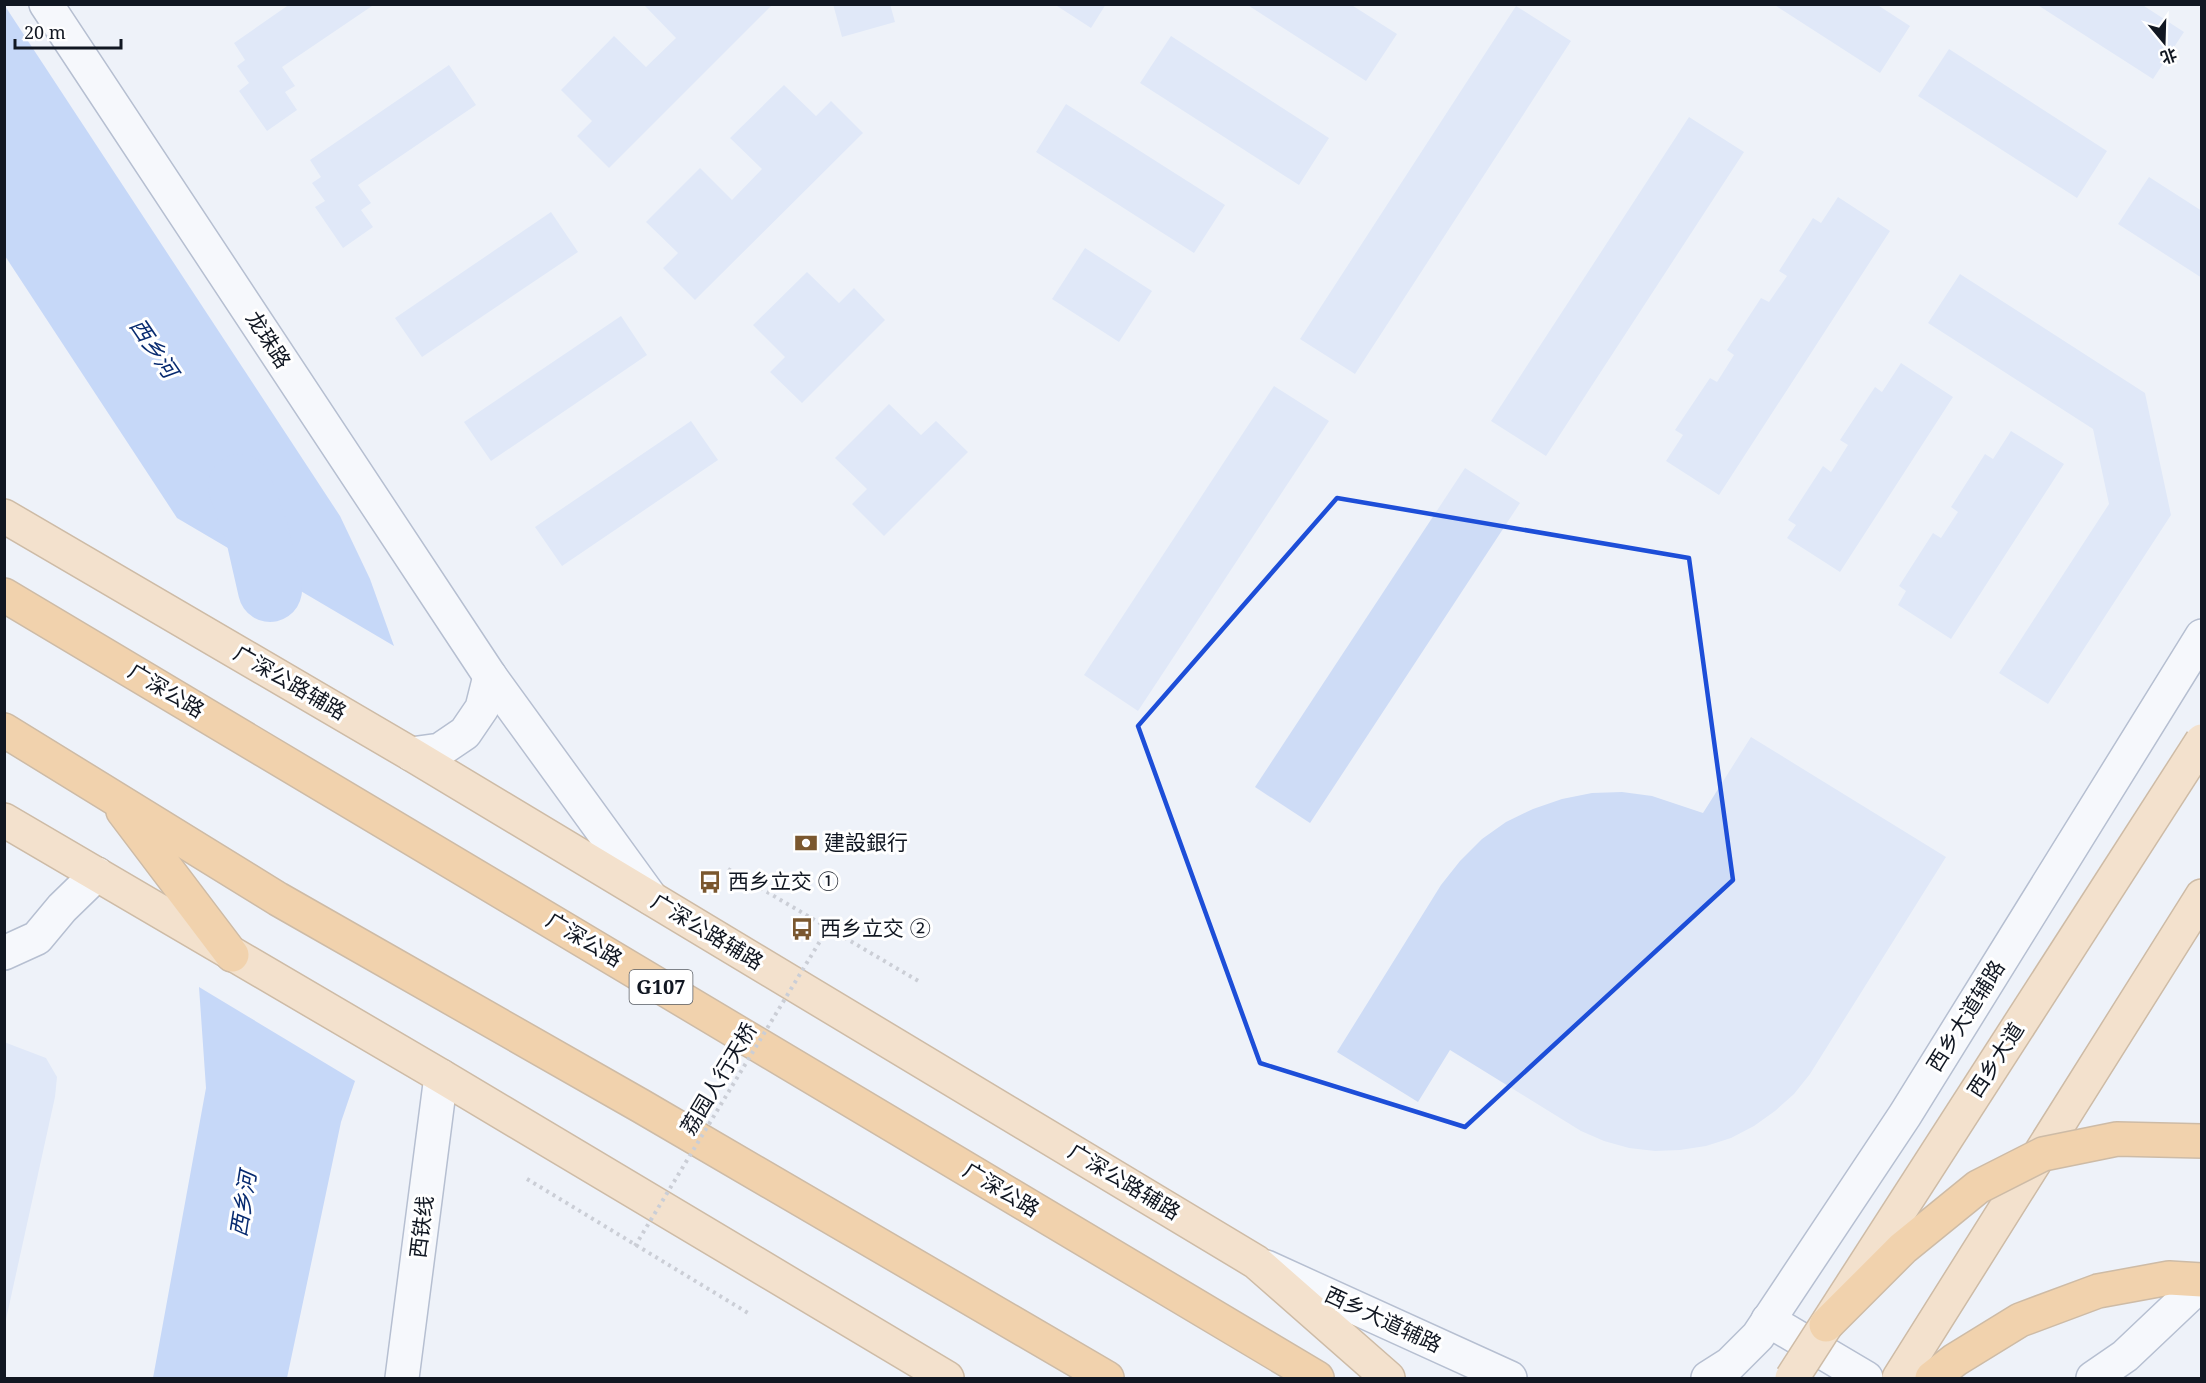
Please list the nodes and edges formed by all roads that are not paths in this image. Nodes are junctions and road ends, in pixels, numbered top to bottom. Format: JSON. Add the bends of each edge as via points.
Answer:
{"nodes":[{"id":1,"x":46,"y":4,"type":"edge"},
{"id":2,"x":4,"y":516,"type":"edge"},
{"id":3,"x":4,"y":595,"type":"edge"},
{"id":4,"x":2202,"y":636,"type":"edge"},
{"id":5,"x":490,"y":676,"type":"junction"},
{"id":6,"x":4,"y":730,"type":"edge"},
{"id":7,"x":2202,"y":741,"type":"edge"},
{"id":8,"x":411,"y":754,"type":"junction"},
{"id":9,"x":111,"y":796,"type":"junction"},
{"id":10,"x":4,"y":820,"type":"edge"},
{"id":11,"x":97,"y":874,"type":"junction"},
{"id":12,"x":2202,"y":896,"type":"edge"},
{"id":13,"x":651,"y":898,"type":"junction"},
{"id":14,"x":4,"y":953,"type":"edge"},
{"id":15,"x":232,"y":955,"type":"junction"},
{"id":16,"x":441,"y":1076,"type":"junction"},
{"id":17,"x":2202,"y":1141,"type":"edge"},
{"id":18,"x":1256,"y":1262,"type":"junction"},
{"id":19,"x":2202,"y":1281,"type":"edge"},
{"id":20,"x":1768,"y":1320,"type":"junction"},
{"id":21,"x":1826,"y":1324,"type":"junction"},
{"id":22,"x":402,"y":1378,"type":"edge"},
{"id":23,"x":947,"y":1378,"type":"edge"},
{"id":24,"x":1107,"y":1378,"type":"edge"},
{"id":25,"x":1317,"y":1378,"type":"edge"},
{"id":26,"x":1388,"y":1378,"type":"edge"},
{"id":27,"x":1510,"y":1378,"type":"edge"},
{"id":28,"x":1708,"y":1378,"type":"edge"},
{"id":29,"x":1792,"y":1378,"type":"edge"},
{"id":30,"x":1866,"y":1378,"type":"edge"},
{"id":31,"x":1899,"y":1378,"type":"edge"},
{"id":32,"x":1932,"y":1378,"type":"edge"},
{"id":33,"x":2093,"y":1378,"type":"edge"}],
"edges":[{"from":1,"to":5,"type":"street","name":"龙珠路"},
{"from":2,"to":8,"type":"main road","name":"广深公路辅路"},
{"from":3,"to":25,"type":"highway","name":"广深公路","number":"G107"},
{"from":4,"to":20,"type":"street","name":"西乡大道辅路","via":[[1905,1115]]},
{"from":5,"to":8,"type":"street","via":[[482,708],[465,733],[440,750]]},
{"from":5,"to":13,"type":"street","name":"龙珠路"},
{"from":6,"to":9,"type":"highway"},
{"from":7,"to":21,"type":"main road","name":"西乡大道","bridge":true},
{"from":8,"to":13,"type":"main road","name":"广深公路辅路"},
{"from":9,"to":15,"type":"highway"},
{"from":9,"to":24,"type":"highway","via":[[278,899]]},
{"from":10,"to":11,"type":"main road"},
{"from":11,"to":14,"type":"street","via":[[37,938]]},
{"from":11,"to":15,"type":"main road"},
{"from":12,"to":31,"type":"main road","bridge":true},
{"from":13,"to":18,"type":"main road","name":"广深公路辅路"},
{"from":15,"to":16,"type":"main road"},
{"from":16,"to":22,"type":"street","name":"西铁线"},
{"from":16,"to":23,"type":"main road"},
{"from":17,"to":21,"type":"highway","bridge":true,"via":[[2117,1139],[2043,1154],[1977,1187],[1903,1248]]},
{"from":18,"to":26,"type":"main road","name":"广深公路辅路"},
{"from":18,"to":27,"type":"street","name":"西乡大道辅路"},
{"from":19,"to":32,"type":"highway","via":[[2169,1278],[2098,1291],[2020,1320]]},
{"from":19,"to":33,"type":"street","via":[[2124,1356]]},
{"from":20,"to":28,"type":"street","name":"西乡大道辅路","via":[[1730,1364]]},
{"from":20,"to":30,"type":"street"},
{"from":21,"to":29,"type":"main road","name":"西乡大道","bridge":true}]}
